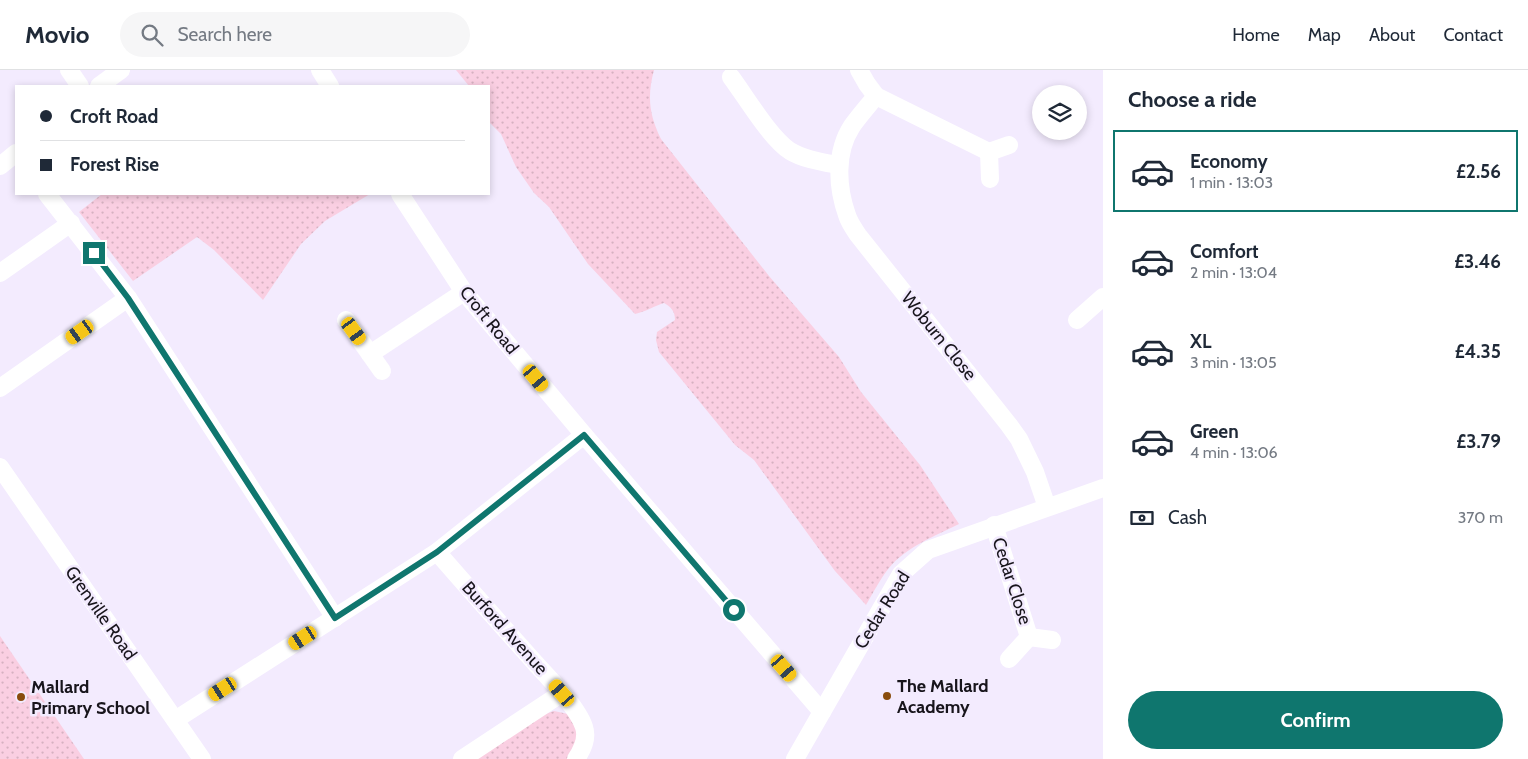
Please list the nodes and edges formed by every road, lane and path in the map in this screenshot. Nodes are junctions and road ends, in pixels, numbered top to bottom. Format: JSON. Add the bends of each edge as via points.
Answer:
{"nodes":[{"id":1,"x":69,"y":70,"type":"edge"},
{"id":2,"x":120,"y":70,"type":"edge"},
{"id":3,"x":320,"y":70,"type":"edge"},
{"id":4,"x":859,"y":70,"type":"edge"},
{"id":5,"x":731,"y":77,"type":"dead end"},
{"id":6,"x":79,"y":85,"type":"edge"},
{"id":7,"x":100,"y":85,"type":"edge"},
{"id":8,"x":329,"y":85,"type":"edge"},
{"id":9,"x":876,"y":96,"type":"junction"},
{"id":10,"x":1009,"y":145,"type":"dead end"},
{"id":11,"x":989,"y":152,"type":"junction"},
{"id":12,"x":15,"y":155,"type":"edge"},
{"id":13,"x":838,"y":165,"type":"junction"},
{"id":14,"x":0,"y":166,"type":"edge"},
{"id":15,"x":990,"y":178,"type":"dead end"},
{"id":16,"x":48,"y":195,"type":"edge"},
{"id":17,"x":401,"y":195,"type":"edge"},
{"id":18,"x":71,"y":223,"type":"junction"},
{"id":19,"x":0,"y":273,"type":"edge"},
{"id":20,"x":464,"y":292,"type":"junction"},
{"id":21,"x":128,"y":298,"type":"junction"},
{"id":22,"x":1101,"y":302,"type":"edge"},
{"id":23,"x":346,"y":320,"type":"dead end"},
{"id":24,"x":1077,"y":320,"type":"dead end"},
{"id":25,"x":370,"y":354,"type":"junction"},
{"id":26,"x":382,"y":370,"type":"dead end"},
{"id":27,"x":0,"y":388,"type":"edge"},
{"id":28,"x":584,"y":435,"type":"junction"},
{"id":29,"x":0,"y":466,"type":"edge"},
{"id":30,"x":1103,"y":488,"type":"edge"},
{"id":31,"x":1047,"y":507,"type":"junction"},
{"id":32,"x":994,"y":525,"type":"junction"},
{"id":33,"x":437,"y":552,"type":"junction"},
{"id":34,"x":335,"y":618,"type":"junction"},
{"id":35,"x":1029,"y":637,"type":"junction"},
{"id":36,"x":1052,"y":640,"type":"dead end"},
{"id":37,"x":1009,"y":659,"type":"dead end"},
{"id":38,"x":562,"y":693,"type":"junction"},
{"id":39,"x":822,"y":712,"type":"junction"},
{"id":40,"x":175,"y":720,"type":"junction"},
{"id":41,"x":202,"y":759,"type":"edge"},
{"id":42,"x":462,"y":759,"type":"edge"},
{"id":43,"x":576,"y":759,"type":"edge"},
{"id":44,"x":795,"y":759,"type":"edge"}],
"edges":[{"from":1,"to":6,"type":"street"},
{"from":2,"to":7,"type":"street"},
{"from":3,"to":8,"type":"street"},
{"from":4,"to":9,"type":"street"},
{"from":5,"to":13,"type":"street","via":[[776,140],[790,151]]},
{"from":9,"to":11,"type":"street"},
{"from":9,"to":13,"type":"street","name":"Woburn Close","via":[[852,127],[843,144]]},
{"from":10,"to":11,"type":"street"},
{"from":11,"to":15,"type":"street"},
{"from":12,"to":14,"type":"street"},
{"from":13,"to":31,"type":"street","name":"Woburn Close","via":[[847,216],[858,235],[1019,440]]},
{"from":16,"to":18,"type":"street"},
{"from":17,"to":20,"type":"street","name":"Croft Road"},
{"from":18,"to":19,"type":"street"},
{"from":18,"to":21,"type":"street"},
{"from":20,"to":25,"type":"street"},
{"from":20,"to":28,"type":"street","name":"Croft Road"},
{"from":21,"to":27,"type":"street"},
{"from":21,"to":34,"type":"street"},
{"from":22,"to":24,"type":"street"},
{"from":23,"to":25,"type":"street"},
{"from":25,"to":26,"type":"street"},
{"from":28,"to":33,"type":"street"},
{"from":28,"to":39,"type":"street","name":"Croft Road"},
{"from":29,"to":40,"type":"street","name":"Grenville Road"},
{"from":30,"to":31,"type":"street","name":"Cedar Road"},
{"from":31,"to":32,"type":"street","name":"Cedar Road"},
{"from":32,"to":35,"type":"street","name":"Cedar Close"},
{"from":32,"to":39,"type":"street","name":"Cedar Road","via":[[928,550],[901,574]]},
{"from":33,"to":34,"type":"street"},
{"from":33,"to":38,"type":"street","name":"Burford Avenue"},
{"from":34,"to":40,"type":"street"},
{"from":35,"to":36,"type":"street","name":"Cedar Close"},
{"from":35,"to":37,"type":"street","name":"Cedar Close"},
{"from":38,"to":42,"type":"street"},
{"from":38,"to":43,"type":"street","name":"Burford Avenue","via":[[585,729],[585,740]]},
{"from":39,"to":44,"type":"street","name":"Cedar Road"},
{"from":40,"to":41,"type":"street","name":"Grenville Road"}]}
